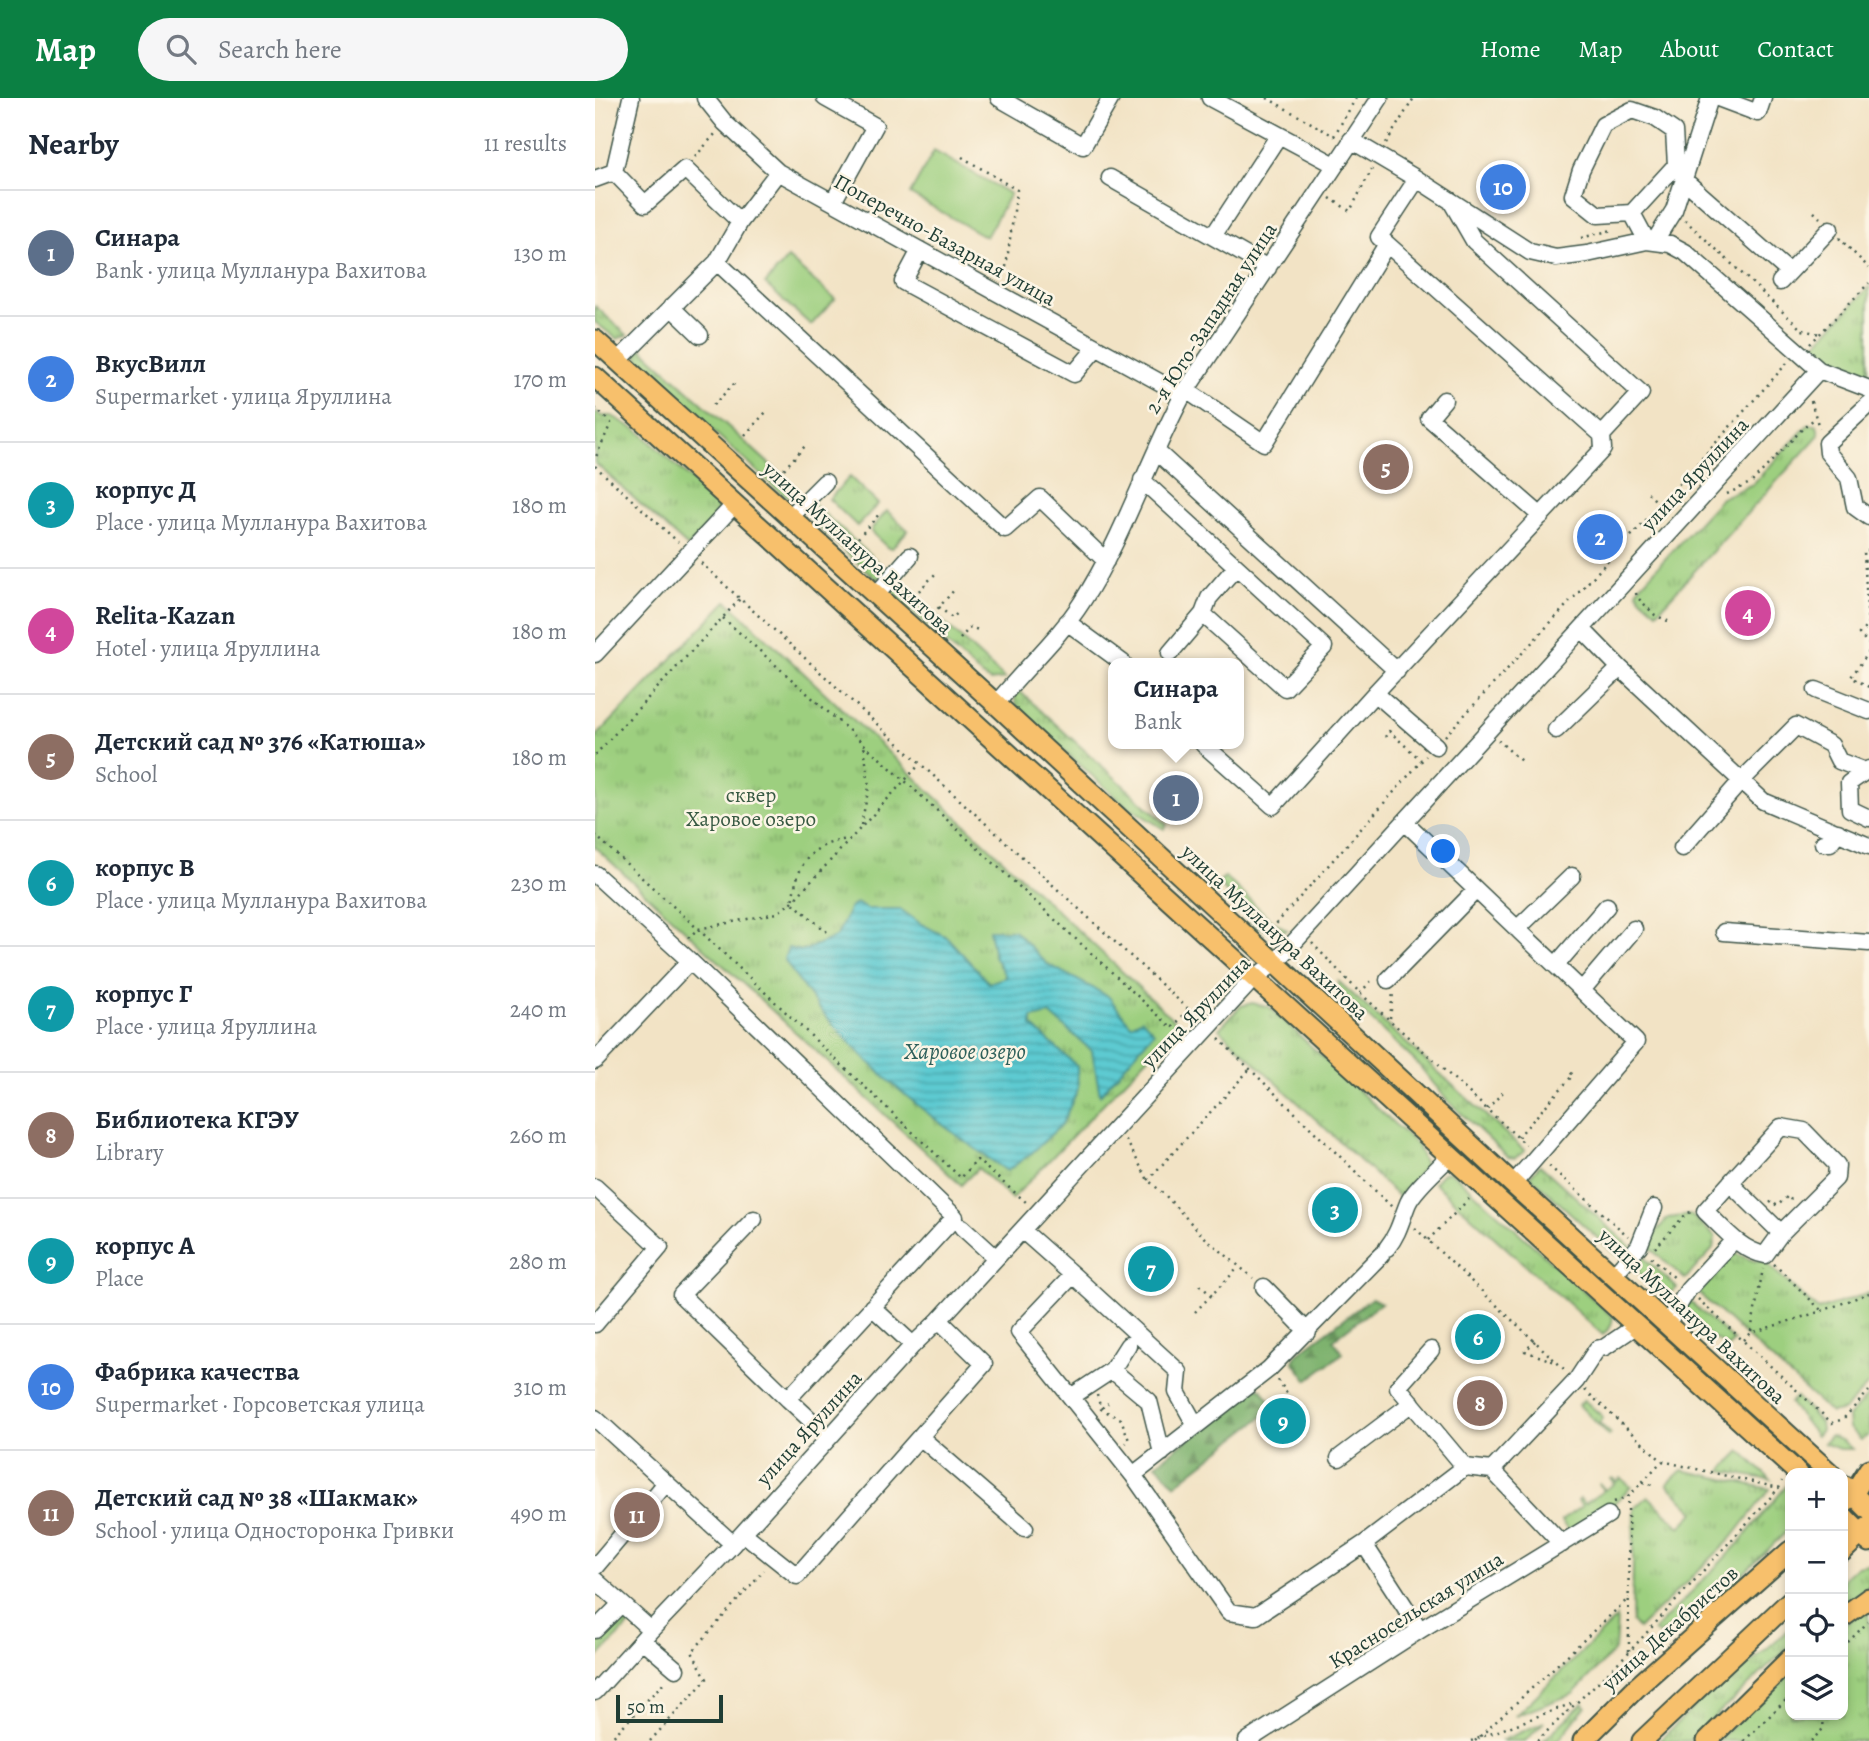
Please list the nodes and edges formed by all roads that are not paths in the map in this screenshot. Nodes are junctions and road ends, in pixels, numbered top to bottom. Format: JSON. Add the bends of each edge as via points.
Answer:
{"nodes":[{"id":1,"x":631,"y":98,"type":"edge"},
{"id":2,"x":705,"y":98,"type":"edge"},
{"id":3,"x":825,"y":98,"type":"edge"},
{"id":4,"x":999,"y":98,"type":"edge"},
{"id":5,"x":1111,"y":98,"type":"edge"},
{"id":6,"x":1210,"y":98,"type":"edge"},
{"id":7,"x":1380,"y":98,"type":"edge"},
{"id":8,"x":1710,"y":98,"type":"edge"},
{"id":9,"x":1718,"y":98,"type":"edge"},
{"id":10,"x":1763,"y":98,"type":"edge"},
{"id":11,"x":1279,"y":135,"type":"junction"},
{"id":12,"x":1351,"y":140,"type":"junction"},
{"id":13,"x":1335,"y":165,"type":"junction"},
{"id":14,"x":614,"y":172,"type":"junction"},
{"id":15,"x":778,"y":172,"type":"junction"},
{"id":16,"x":1110,"y":178,"type":"dead end"},
{"id":17,"x":595,"y":179,"type":"edge"},
{"id":18,"x":1417,"y":179,"type":"junction"},
{"id":19,"x":1683,"y":179,"type":"junction"},
{"id":20,"x":1451,"y":201,"type":"junction"},
{"id":21,"x":833,"y":202,"type":"junction"},
{"id":22,"x":1632,"y":213,"type":"junction"},
{"id":23,"x":740,"y":222,"type":"junction"},
{"id":24,"x":1830,"y":229,"type":"dead end"},
{"id":25,"x":1213,"y":236,"type":"junction"},
{"id":26,"x":1650,"y":242,"type":"junction"},
{"id":27,"x":1387,"y":244,"type":"junction"},
{"id":28,"x":920,"y":250,"type":"junction"},
{"id":29,"x":717,"y":262,"type":"junction"},
{"id":30,"x":1268,"y":268,"type":"junction"},
{"id":31,"x":671,"y":307,"type":"junction"},
{"id":32,"x":700,"y":335,"type":"dead end"},
{"id":33,"x":595,"y":340,"type":"edge"},
{"id":34,"x":1095,"y":348,"type":"junction"},
{"id":35,"x":618,"y":361,"type":"junction"},
{"id":36,"x":1819,"y":370,"type":"junction"},
{"id":37,"x":595,"y":377,"type":"edge"},
{"id":38,"x":1869,"y":390,"type":"edge"},
{"id":39,"x":1185,"y":392,"type":"junction"},
{"id":40,"x":1444,"y":400,"type":"dead end"},
{"id":41,"x":1869,"y":404,"type":"edge"},
{"id":42,"x":1602,"y":435,"type":"junction"},
{"id":43,"x":1156,"y":451,"type":"junction"},
{"id":44,"x":1142,"y":480,"type":"junction"},
{"id":45,"x":825,"y":482,"type":"dead end"},
{"id":46,"x":734,"y":505,"type":"junction"},
{"id":47,"x":1541,"y":516,"type":"junction"},
{"id":48,"x":790,"y":517,"type":"junction"},
{"id":49,"x":1869,"y":517,"type":"edge"},
{"id":50,"x":910,"y":556,"type":"dead end"},
{"id":51,"x":1106,"y":561,"type":"junction"},
{"id":52,"x":1236,"y":567,"type":"junction"},
{"id":53,"x":876,"y":595,"type":"junction"},
{"id":54,"x":1203,"y":614,"type":"junction"},
{"id":55,"x":1067,"y":622,"type":"junction"},
{"id":56,"x":1582,"y":629,"type":"junction"},
{"id":57,"x":1170,"y":653,"type":"dead end"},
{"id":58,"x":595,"y":654,"type":"edge"},
{"id":59,"x":1116,"y":658,"type":"edge"},
{"id":60,"x":1620,"y":668,"type":"junction"},
{"id":61,"x":1397,"y":671,"type":"junction"},
{"id":62,"x":1816,"y":690,"type":"dead end"},
{"id":63,"x":1375,"y":693,"type":"junction"},
{"id":64,"x":996,"y":704,"type":"junction"},
{"id":65,"x":1869,"y":711,"type":"edge"},
{"id":66,"x":1556,"y":730,"type":"dead end"},
{"id":67,"x":1436,"y":746,"type":"road end"},
{"id":68,"x":1209,"y":749,"type":"edge"},
{"id":69,"x":1867,"y":770,"type":"edge"},
{"id":70,"x":1741,"y":780,"type":"junction"},
{"id":71,"x":1869,"y":818,"type":"edge"},
{"id":72,"x":1405,"y":822,"type":"junction"},
{"id":73,"x":1838,"y":832,"type":"junction"},
{"id":74,"x":1823,"y":843,"type":"dead end"},
{"id":75,"x":1869,"y":846,"type":"edge"},
{"id":76,"x":1682,"y":849,"type":"dead end"},
{"id":77,"x":595,"y":874,"type":"edge"},
{"id":78,"x":1572,"y":876,"type":"dead end"},
{"id":79,"x":1476,"y":890,"type":"junction"},
{"id":80,"x":1608,"y":906,"type":"dead end"},
{"id":81,"x":1517,"y":929,"type":"junction"},
{"id":82,"x":1634,"y":929,"type":"dead end"},
{"id":83,"x":1724,"y":932,"type":"dead end"},
{"id":84,"x":1869,"y":943,"type":"edge"},
{"id":85,"x":690,"y":961,"type":"junction"},
{"id":86,"x":1275,"y":963,"type":"junction"},
{"id":87,"x":1556,"y":965,"type":"junction"},
{"id":88,"x":1254,"y":978,"type":"junction"},
{"id":89,"x":1388,"y":980,"type":"dead end"},
{"id":90,"x":1582,"y":990,"type":"junction"},
{"id":91,"x":595,"y":1061,"type":"edge"},
{"id":92,"x":1450,"y":1156,"type":"junction"},
{"id":93,"x":1513,"y":1184,"type":"junction"},
{"id":94,"x":1733,"y":1185,"type":"junction"},
{"id":95,"x":595,"y":1187,"type":"edge"},
{"id":96,"x":1654,"y":1208,"type":"dead end"},
{"id":97,"x":754,"y":1219,"type":"dead end"},
{"id":98,"x":962,"y":1227,"type":"dead end"},
{"id":99,"x":1022,"y":1230,"type":"junction"},
{"id":100,"x":1779,"y":1230,"type":"junction"},
{"id":101,"x":1734,"y":1240,"type":"junction"},
{"id":102,"x":996,"y":1258,"type":"junction"},
{"id":103,"x":1614,"y":1274,"type":"junction"},
{"id":104,"x":1073,"y":1275,"type":"junction"},
{"id":105,"x":1264,"y":1287,"type":"road end"},
{"id":106,"x":872,"y":1307,"type":"junction"},
{"id":107,"x":1660,"y":1317,"type":"junction"},
{"id":108,"x":939,"y":1320,"type":"junction"},
{"id":109,"x":1631,"y":1321,"type":"junction"},
{"id":110,"x":595,"y":1324,"type":"edge"},
{"id":111,"x":1308,"y":1332,"type":"junction"},
{"id":112,"x":913,"y":1345,"type":"junction"},
{"id":113,"x":1128,"y":1345,"type":"dead end"},
{"id":114,"x":1431,"y":1350,"type":"dead end"},
{"id":115,"x":1112,"y":1370,"type":"junction"},
{"id":116,"x":1071,"y":1397,"type":"junction"},
{"id":117,"x":788,"y":1399,"type":"junction"},
{"id":118,"x":1412,"y":1403,"type":"junction"},
{"id":119,"x":595,"y":1418,"type":"edge"},
{"id":120,"x":1196,"y":1426,"type":"junction"},
{"id":121,"x":829,"y":1437,"type":"junction"},
{"id":122,"x":920,"y":1437,"type":"junction"},
{"id":123,"x":1162,"y":1453,"type":"junction"},
{"id":124,"x":1339,"y":1458,"type":"dead end"},
{"id":125,"x":1465,"y":1467,"type":"junction"},
{"id":126,"x":1826,"y":1468,"type":"edge"},
{"id":127,"x":1869,"y":1469,"type":"edge"},
{"id":128,"x":1492,"y":1470,"type":"junction"},
{"id":129,"x":1785,"y":1470,"type":"edge"},
{"id":130,"x":1133,"y":1475,"type":"junction"},
{"id":131,"x":666,"y":1483,"type":"junction"},
{"id":132,"x":1848,"y":1492,"type":"edge"},
{"id":133,"x":1848,"y":1495,"type":"edge"},
{"id":134,"x":1869,"y":1510,"type":"edge"},
{"id":135,"x":1608,"y":1514,"type":"dead end"},
{"id":136,"x":1848,"y":1520,"type":"edge"},
{"id":137,"x":1025,"y":1528,"type":"dead end"},
{"id":138,"x":1866,"y":1534,"type":"edge"},
{"id":139,"x":738,"y":1539,"type":"junction"},
{"id":140,"x":1364,"y":1544,"type":"junction"},
{"id":141,"x":1562,"y":1544,"type":"junction"},
{"id":142,"x":1848,"y":1547,"type":"edge"},
{"id":143,"x":1785,"y":1555,"type":"edge"},
{"id":144,"x":595,"y":1567,"type":"edge"},
{"id":145,"x":595,"y":1580,"type":"edge"},
{"id":146,"x":1869,"y":1598,"type":"edge"},
{"id":147,"x":621,"y":1604,"type":"junction"},
{"id":148,"x":1785,"y":1606,"type":"edge"},
{"id":149,"x":1848,"y":1613,"type":"edge"},
{"id":150,"x":595,"y":1630,"type":"edge"},
{"id":151,"x":1420,"y":1630,"type":"junction"},
{"id":152,"x":646,"y":1635,"type":"junction"},
{"id":153,"x":1785,"y":1664,"type":"edge"},
{"id":154,"x":676,"y":1669,"type":"road end"},
{"id":155,"x":595,"y":1692,"type":"edge"},
{"id":156,"x":1247,"y":1741,"type":"edge"},
{"id":157,"x":1583,"y":1741,"type":"edge"},
{"id":158,"x":1642,"y":1741,"type":"edge"},
{"id":159,"x":1707,"y":1741,"type":"edge"}],
"edges":[{"from":1,"to":14,"type":"street"},
{"from":2,"to":15,"type":"street","name":"Поперечно-Базарная улица"},
{"from":3,"to":21,"type":"street","via":[[875,126]]},
{"from":4,"to":5,"type":"street","via":[[1083,146]]},
{"from":6,"to":11,"type":"street"},
{"from":7,"to":12,"type":"street","name":"2-я Юго-Западная улица"},
{"from":8,"to":19,"type":"street"},
{"from":9,"to":10,"type":"street","via":[[1758,113]]},
{"from":11,"to":13,"type":"street"},
{"from":11,"to":25,"type":"street"},
{"from":12,"to":13,"type":"street","name":"2-я Юго-Западная улица"},
{"from":12,"to":18,"type":"street"},
{"from":13,"to":30,"type":"street","name":"2-я Юго-Западная улица"},
{"from":14,"to":17,"type":"street"},
{"from":14,"to":23,"type":"street","via":[[645,204],[685,170]]},
{"from":15,"to":21,"type":"street","name":"Поперечно-Базарная улица"},
{"from":15,"to":23,"type":"street"},
{"from":16,"to":25,"type":"street"},
{"from":18,"to":20,"type":"street"},
{"from":18,"to":27,"type":"street","via":[[1379,237]]},
{"from":19,"to":24,"type":"street","via":[[1785,277]]},
{"from":19,"to":26,"type":"street","via":[[1674,210]]},
{"from":20,"to":26,"type":"street","via":[[1530,252],[1556,258]]},
{"from":20,"to":42,"type":"street","via":[[1474,241],[1641,393]]},
{"from":21,"to":28,"type":"street","name":"Поперечно-Базарная улица"},
{"from":22,"to":22,"type":"street","via":[[1676,165],[1674,131],[1632,110],[1603,125],[1573,195],[1598,215]]},
{"from":22,"to":26,"type":"street"},
{"from":23,"to":29,"type":"street"},
{"from":25,"to":30,"type":"street"},
{"from":26,"to":36,"type":"street","via":[[1670,244],[1685,253]]},
{"from":27,"to":39,"type":"street","name":"Поперечно-Базарная улица","via":[[1264,443]]},
{"from":27,"to":42,"type":"street"},
{"from":28,"to":34,"type":"street","name":"Поперечно-Базарная улица"},
{"from":28,"to":34,"type":"street","via":[[903,282],[1075,374]]},
{"from":29,"to":31,"type":"street"},
{"from":29,"to":51,"type":"street","via":[[1005,529],[1040,498]]},
{"from":30,"to":39,"type":"street","name":"2-я Юго-Западная улица"},
{"from":31,"to":32,"type":"street"},
{"from":31,"to":35,"type":"street"},
{"from":33,"to":35,"type":"main road","name":"улица Мулланура Вахитова"},
{"from":34,"to":39,"type":"street","name":"Поперечно-Базарная улица"},
{"from":35,"to":48,"type":"main road","name":"улица Мулланура Вахитова"},
{"from":36,"to":38,"type":"street"},
{"from":36,"to":56,"type":"street","name":"улица Яруллина"},
{"from":37,"to":46,"type":"main road","name":"улица Мулланура Вахитова"},
{"from":39,"to":43,"type":"street","name":"2-я Юго-Западная улица"},
{"from":40,"to":47,"type":"street","via":[[1429,418]]},
{"from":41,"to":49,"type":"street","via":[[1828,443],[1828,453],[1849,478],[1855,507]]},
{"from":42,"to":47,"type":"street","via":[[1603,449]]},
{"from":43,"to":44,"type":"street","name":"2-я Юго-Западная улица"},
{"from":43,"to":61,"type":"street"},
{"from":44,"to":51,"type":"street","name":"2-я Юго-Западная улица"},
{"from":44,"to":52,"type":"street"},
{"from":45,"to":48,"type":"street"},
{"from":46,"to":58,"type":"street"},
{"from":46,"to":88,"type":"main road","name":"улица Мулланура Вахитова"},
{"from":47,"to":61,"type":"street"},
{"from":48,"to":53,"type":"main road","name":"улица Мулланура Вахитова"},
{"from":50,"to":53,"type":"street"},
{"from":51,"to":55,"type":"street","name":"2-я Юго-Западная улица"},
{"from":52,"to":54,"type":"street","via":[[1209,598]]},
{"from":52,"to":54,"type":"street","via":[[1324,647],[1285,688]]},
{"from":53,"to":64,"type":"main road","name":"улица Мулланура Вахитова"},
{"from":54,"to":57,"type":"street"},
{"from":55,"to":59,"type":"street"},
{"from":55,"to":64,"type":"street","name":"2-я Юго-Западная улица"},
{"from":56,"to":60,"type":"street"},
{"from":56,"to":72,"type":"street","name":"улица Яруллина"},
{"from":60,"to":66,"type":"street"},
{"from":60,"to":70,"type":"street"},
{"from":61,"to":63,"type":"street"},
{"from":62,"to":65,"type":"street"},
{"from":63,"to":67,"type":"street"},
{"from":63,"to":68,"type":"street","via":[[1273,806]]},
{"from":64,"to":86,"type":"main road","name":"улица Мулланура Вахитова"},
{"from":69,"to":70,"type":"street","via":[[1839,761],[1831,745],[1796,726]]},
{"from":69,"to":71,"type":"street","via":[[1849,783],[1850,809]]},
{"from":70,"to":73,"type":"street","via":[[1763,800]]},
{"from":70,"to":76,"type":"street"},
{"from":72,"to":79,"type":"street"},
{"from":72,"to":86,"type":"street","name":"улица Яруллина"},
{"from":73,"to":74,"type":"street","via":[[1830,843]]},
{"from":73,"to":75,"type":"street"},
{"from":77,"to":85,"type":"street"},
{"from":78,"to":81,"type":"street"},
{"from":79,"to":81,"type":"street"},
{"from":79,"to":89,"type":"street"},
{"from":80,"to":87,"type":"street"},
{"from":81,"to":87,"type":"street"},
{"from":82,"to":90,"type":"street"},
{"from":83,"to":84,"type":"street"},
{"from":85,"to":91,"type":"street"},
{"from":85,"to":106,"type":"street","via":[[955,1217]]},
{"from":86,"to":88,"type":"street","name":"улица Яруллина"},
{"from":86,"to":93,"type":"main road","name":"улица Мулланура Вахитова"},
{"from":87,"to":90,"type":"street"},
{"from":88,"to":92,"type":"main road","name":"улица Мулланура Вахитова"},
{"from":88,"to":99,"type":"street","name":"улица Яруллина"},
{"from":90,"to":93,"type":"street","via":[[1636,1042]]},
{"from":92,"to":109,"type":"main road","name":"улица Мулланура Вахитова"},
{"from":92,"to":111,"type":"street","via":[[1409,1201],[1394,1240]]},
{"from":93,"to":103,"type":"main road","name":"улица Мулланура Вахитова"},
{"from":94,"to":100,"type":"street"},
{"from":94,"to":100,"type":"street","via":[[1786,1137],[1794,1135],[1826,1163],[1822,1181]]},
{"from":94,"to":101,"type":"street","via":[[1705,1211]]},
{"from":95,"to":110,"type":"street","via":[[660,1248]]},
{"from":96,"to":103,"type":"street","via":[[1639,1246]]},
{"from":97,"to":117,"type":"street","via":[[681,1295]]},
{"from":98,"to":102,"type":"street"},
{"from":99,"to":102,"type":"street","name":"улица Яруллина"},
{"from":99,"to":104,"type":"street"},
{"from":100,"to":101,"type":"street","via":[[1765,1255]]},
{"from":101,"to":107,"type":"street"},
{"from":102,"to":108,"type":"street","name":"улица Яруллина"},
{"from":103,"to":107,"type":"main road","name":"улица Мулланура Вахитова"},
{"from":104,"to":116,"type":"street","via":[[1019,1332]]},
{"from":104,"to":120,"type":"street","via":[[1179,1372],[1177,1392]]},
{"from":105,"to":111,"type":"street"},
{"from":106,"to":112,"type":"street"},
{"from":106,"to":117,"type":"street"},
{"from":107,"to":126,"type":"main road","name":"улица Мулланура Вахитова"},
{"from":108,"to":112,"type":"street","name":"улица Яруллина"},
{"from":108,"to":122,"type":"street","via":[[984,1364]]},
{"from":109,"to":128,"type":"street","via":[[1605,1347],[1597,1349],[1576,1381]]},
{"from":109,"to":129,"type":"main road","name":"улица Мулланура Вахитова"},
{"from":111,"to":120,"type":"street"},
{"from":112,"to":121,"type":"street","name":"улица Яруллина"},
{"from":113,"to":115,"type":"street"},
{"from":114,"to":118,"type":"street","via":[[1398,1387]]},
{"from":115,"to":116,"type":"street"},
{"from":115,"to":123,"type":"street","via":[[1149,1401]]},
{"from":116,"to":130,"type":"street"},
{"from":117,"to":121,"type":"street"},
{"from":118,"to":124,"type":"street"},
{"from":118,"to":125,"type":"street"},
{"from":119,"to":131,"type":"street"},
{"from":120,"to":123,"type":"street"},
{"from":121,"to":139,"type":"street","name":"улица Яруллина"},
{"from":122,"to":137,"type":"street"},
{"from":122,"to":139,"type":"street","via":[[797,1576],[775,1558]]},
{"from":123,"to":130,"type":"street"},
{"from":125,"to":128,"type":"street"},
{"from":125,"to":140,"type":"street"},
{"from":127,"to":132,"type":"main road"},
{"from":128,"to":141,"type":"street"},
{"from":130,"to":140,"type":"street","via":[[1229,1612],[1256,1616]]},
{"from":131,"to":139,"type":"street"},
{"from":131,"to":144,"type":"street"},
{"from":133,"to":134,"type":"main road"},
{"from":135,"to":141,"type":"street","name":"Красносельская улица"},
{"from":136,"to":138,"type":"main road"},
{"from":138,"to":142,"type":"main road"},
{"from":139,"to":152,"type":"street","name":"улица Яруллина"},
{"from":140,"to":151,"type":"street"},
{"from":141,"to":151,"type":"street","name":"Красносельская улица"},
{"from":143,"to":157,"type":"main road","name":"улица Декабристов"},
{"from":145,"to":147,"type":"street"},
{"from":146,"to":149,"type":"main road"},
{"from":147,"to":150,"type":"street"},
{"from":147,"to":152,"type":"street"},
{"from":148,"to":158,"type":"main road"},
{"from":151,"to":156,"type":"street","name":"Красносельская улица"},
{"from":152,"to":154,"type":"street"},
{"from":152,"to":155,"type":"street","name":"улица Яруллина"},
{"from":153,"to":159,"type":"main road"}]}
